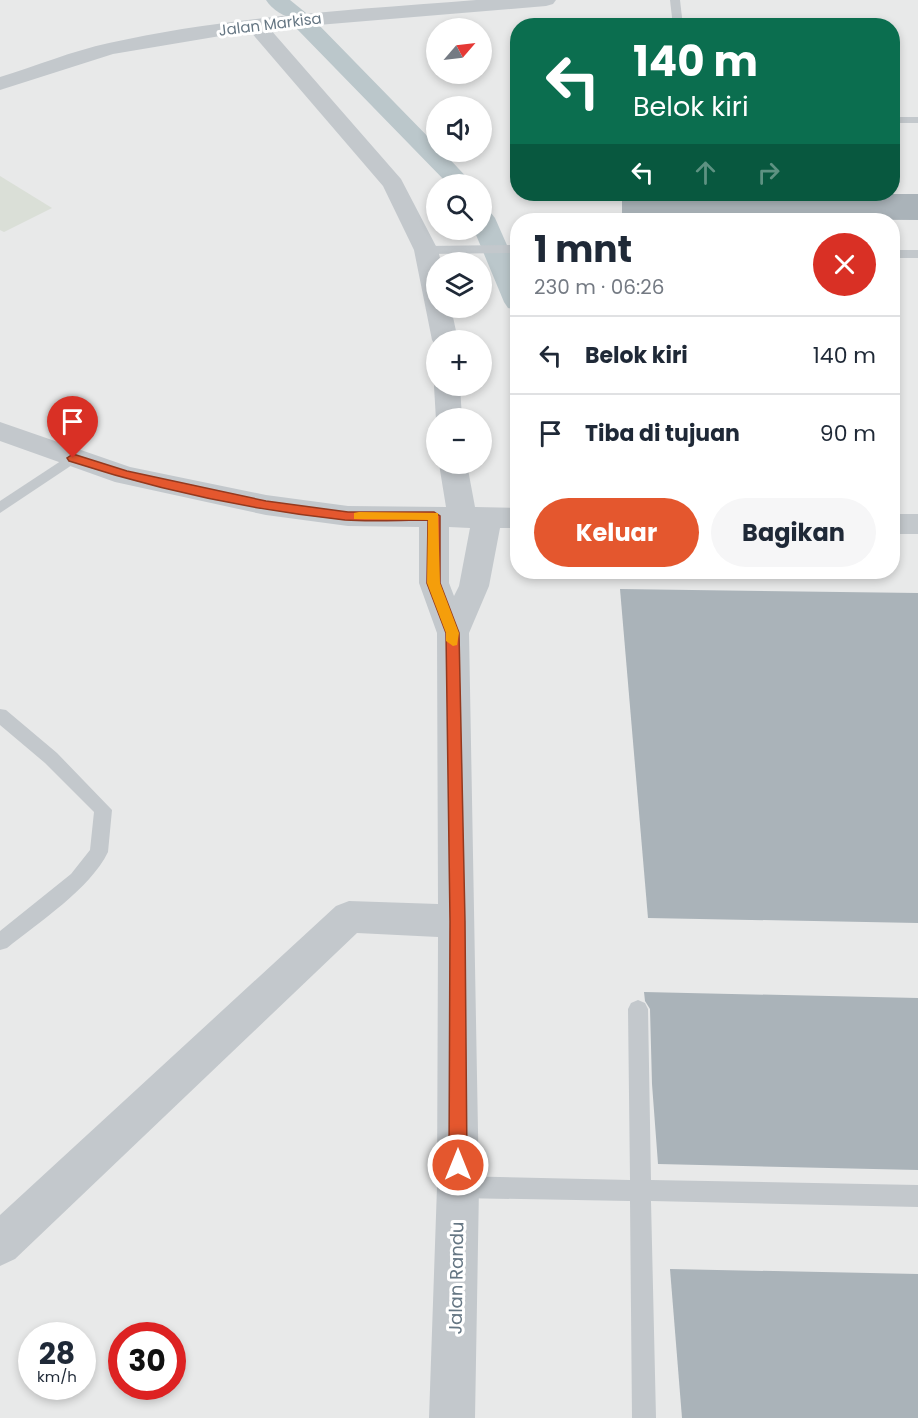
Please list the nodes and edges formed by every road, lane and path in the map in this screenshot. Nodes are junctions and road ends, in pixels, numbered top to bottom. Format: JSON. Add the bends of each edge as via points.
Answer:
{"nodes":[{"id":1,"x":546,"y":0,"type":"edge"},
{"id":2,"x":675,"y":0,"type":"edge"},
{"id":3,"x":677,"y":18,"type":"edge"},
{"id":4,"x":255,"y":24,"type":"junction"},
{"id":5,"x":0,"y":84,"type":"edge"},
{"id":6,"x":900,"y":120,"type":"edge"},
{"id":7,"x":918,"y":120,"type":"edge"},
{"id":8,"x":510,"y":249,"type":"edge"},
{"id":9,"x":426,"y":250,"type":"joint"},
{"id":10,"x":900,"y":254,"type":"edge"},
{"id":11,"x":918,"y":254,"type":"edge"},
{"id":12,"x":0,"y":432,"type":"edge"},
{"id":13,"x":73,"y":458,"type":"junction"},
{"id":14,"x":455,"y":474,"type":"edge"},
{"id":15,"x":0,"y":508,"type":"edge"},
{"id":16,"x":461,"y":517,"type":"junction"},
{"id":17,"x":510,"y":518,"type":"edge"},
{"id":18,"x":900,"y":524,"type":"edge"},
{"id":19,"x":918,"y":524,"type":"edge"},
{"id":20,"x":453,"y":633,"type":"junction"},
{"id":21,"x":0,"y":715,"type":"edge"},
{"id":22,"x":458,"y":921,"type":"junction"},
{"id":23,"x":0,"y":942,"type":"edge"},
{"id":24,"x":638,"y":1010,"type":"dead end"},
{"id":25,"x":458,"y":1187,"type":"junction"},
{"id":26,"x":641,"y":1191,"type":"junction"},
{"id":27,"x":918,"y":1196,"type":"edge"},
{"id":28,"x":0,"y":1244,"type":"edge"},
{"id":29,"x":453,"y":1418,"type":"edge"},
{"id":30,"x":644,"y":1418,"type":"edge"}],
"edges":[{"from":1,"to":4,"type":"street","name":"Jalan Markisa"},
{"from":2,"to":3,"type":"lane"},
{"from":4,"to":5,"type":"street","name":"Jalan Markisa","via":[[109,49]]},
{"from":4,"to":9,"type":"street","via":[[393,184]]},
{"from":6,"to":7,"type":"lane"},
{"from":8,"to":9,"type":"lane"},
{"from":10,"to":11,"type":"lane"},
{"from":12,"to":13,"type":"street"},
{"from":13,"to":15,"type":"lane"},
{"from":13,"to":16,"type":"street","via":[[125,475],[266,505],[348,516]]},
{"from":14,"to":16,"type":"street"},
{"from":16,"to":17,"type":"street"},
{"from":16,"to":20,"type":"street","name":"Jalan Randu","via":[[474,586]]},
{"from":16,"to":20,"type":"street","name":"Jalan Randu","via":[[434,583]]},
{"from":18,"to":19,"type":"street"},
{"from":20,"to":22,"type":"street","name":"Jalan Randu"},
{"from":21,"to":23,"type":"lane","via":[[103,810],[99,852],[76,879]]},
{"from":22,"to":25,"type":"street","name":"Jalan Randu"},
{"from":22,"to":28,"type":"street","via":[[349,917]]},
{"from":24,"to":26,"type":"lane"},
{"from":25,"to":26,"type":"lane"},
{"from":25,"to":29,"type":"street","name":"Jalan Randu"},
{"from":26,"to":27,"type":"lane"},
{"from":26,"to":30,"type":"lane"}]}
